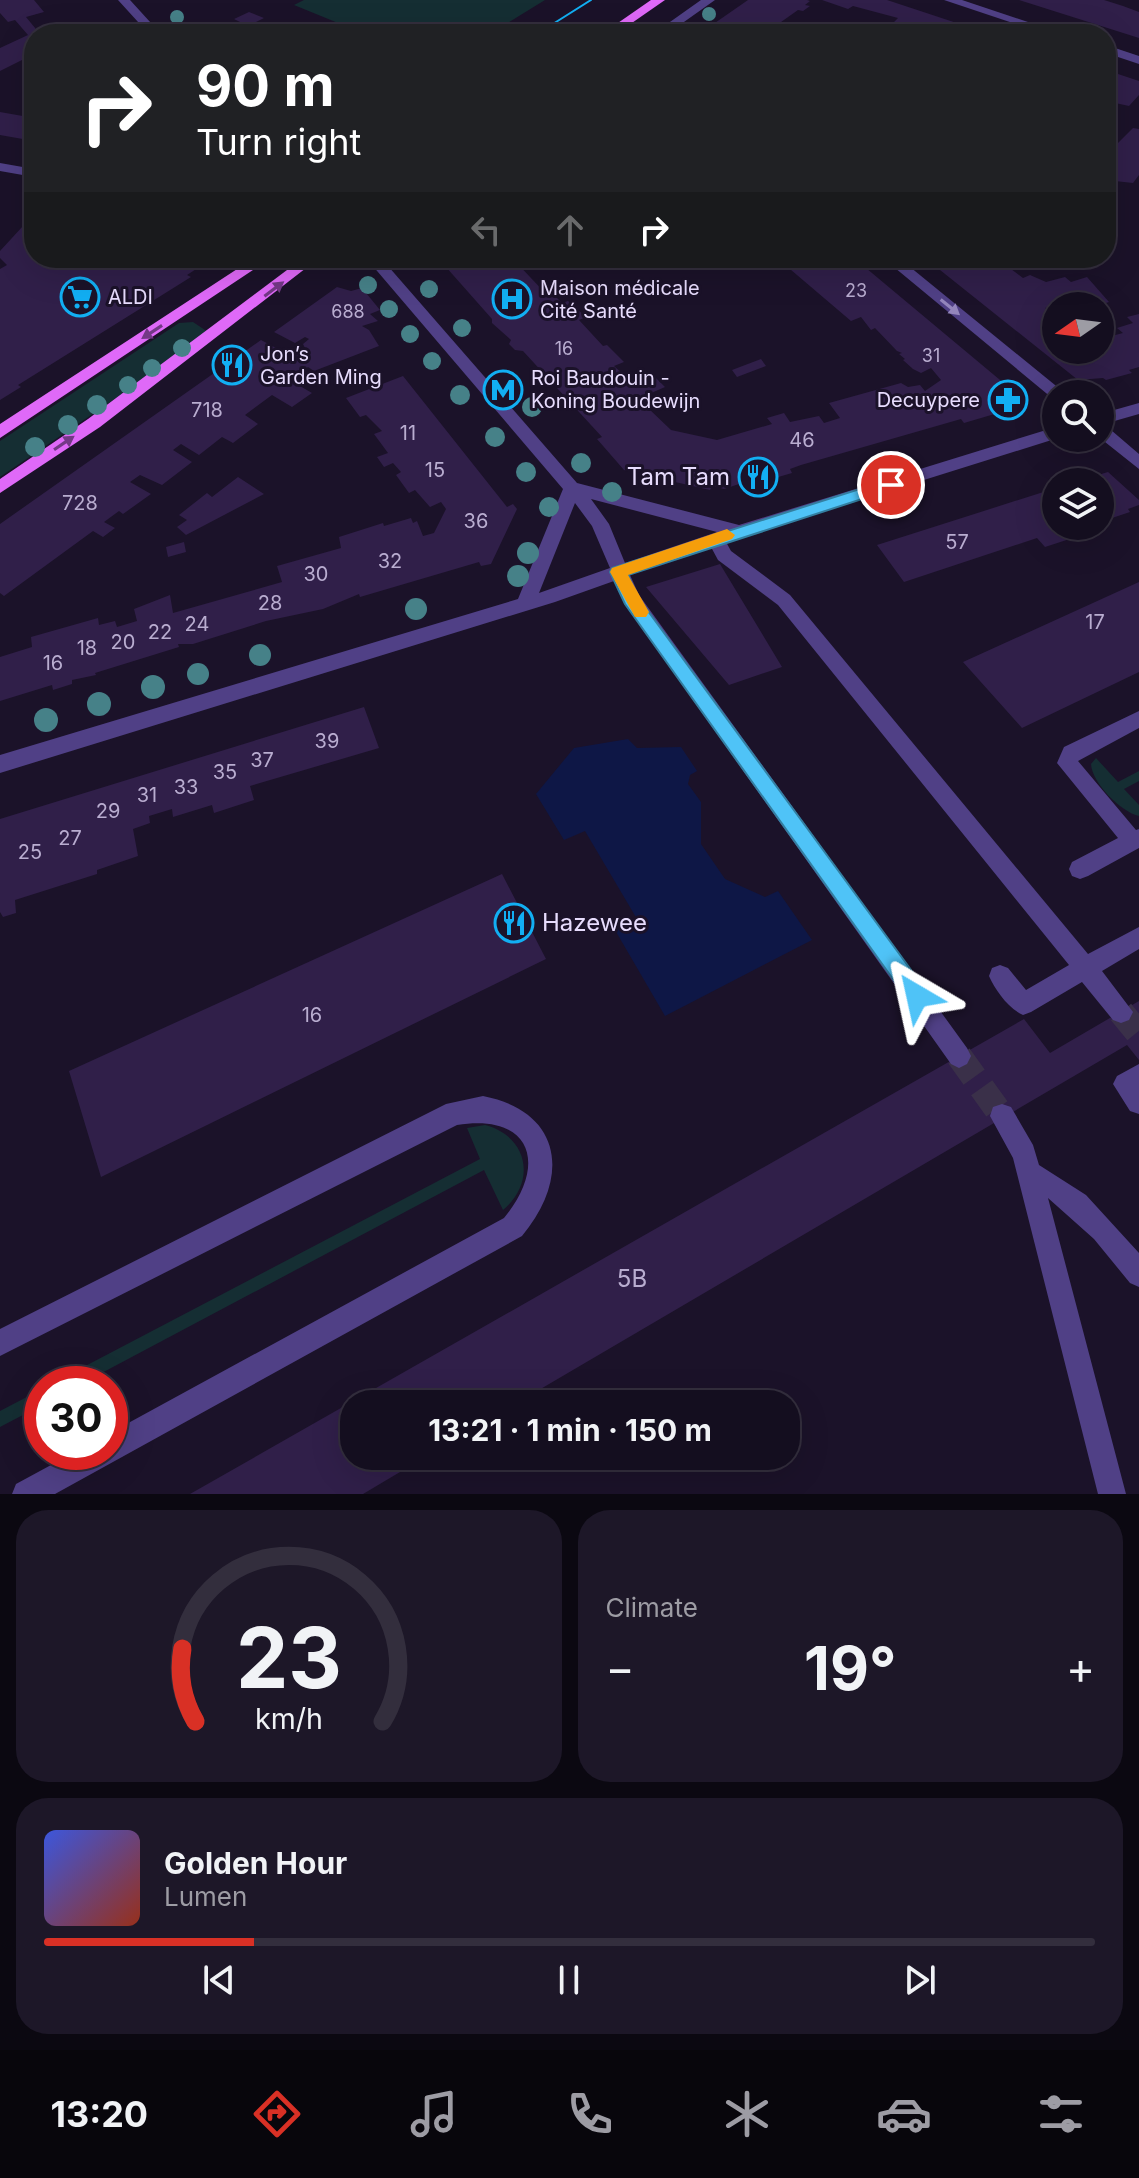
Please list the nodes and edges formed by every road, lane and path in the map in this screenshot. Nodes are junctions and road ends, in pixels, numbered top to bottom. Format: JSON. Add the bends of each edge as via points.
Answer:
{"nodes":[{"id":1,"x":124,"y":0,"type":"edge"},
{"id":2,"x":659,"y":0,"type":"edge"},
{"id":3,"x":709,"y":0,"type":"edge"},
{"id":4,"x":950,"y":0,"type":"edge"},
{"id":5,"x":146,"y":24,"type":"edge"},
{"id":6,"x":623,"y":24,"type":"edge"},
{"id":7,"x":674,"y":24,"type":"edge"},
{"id":8,"x":1026,"y":24,"type":"edge"},
{"id":9,"x":1116,"y":52,"type":"edge"},
{"id":10,"x":1139,"y":60,"type":"edge"},
{"id":11,"x":0,"y":167,"type":"edge"},
{"id":12,"x":24,"y":171,"type":"edge"},
{"id":13,"x":249,"y":268,"type":"edge"},
{"id":14,"x":300,"y":268,"type":"edge"},
{"id":15,"x":382,"y":268,"type":"edge"},
{"id":16,"x":902,"y":268,"type":"edge"},
{"id":17,"x":194,"y":306,"type":"junction"},
{"id":18,"x":227,"y":326,"type":"junction"},
{"id":19,"x":1042,"y":381,"type":"edge"},
{"id":20,"x":1139,"y":408,"type":"edge"},
{"id":21,"x":1114,"y":416,"type":"edge"},
{"id":22,"x":0,"y":432,"type":"edge"},
{"id":23,"x":1042,"y":437,"type":"edge"},
{"id":24,"x":1114,"y":441,"type":"edge"},
{"id":25,"x":1139,"y":463,"type":"edge"},
{"id":26,"x":0,"y":487,"type":"edge"},
{"id":27,"x":572,"y":488,"type":"junction"},
{"id":28,"x":739,"y":531,"type":"junction"},
{"id":29,"x":716,"y":539,"type":"junction"},
{"id":30,"x":618,"y":572,"type":"junction"},
{"id":31,"x":525,"y":604,"type":"junction"},
{"id":32,"x":1139,"y":719,"type":"edge"},
{"id":33,"x":0,"y":764,"type":"edge"},
{"id":34,"x":1136,"y":840,"type":"edge"},
{"id":35,"x":1080,"y":869,"type":"dead end"},
{"id":36,"x":1139,"y":937,"type":"edge"},
{"id":37,"x":1084,"y":968,"type":"junction"},
{"id":38,"x":1000,"y":976,"type":"dead end"},
{"id":39,"x":1121,"y":1012,"type":"tunnel mouth"},
{"id":40,"x":959,"y":1056,"type":"tunnel mouth"},
{"id":41,"x":1139,"y":1076,"type":"edge"},
{"id":42,"x":1139,"y":1102,"type":"edge"},
{"id":43,"x":1002,"y":1116,"type":"tunnel mouth"},
{"id":44,"x":1029,"y":1173,"type":"junction"},
{"id":45,"x":1139,"y":1274,"type":"edge"},
{"id":46,"x":0,"y":1343,"type":"edge"},
{"id":47,"x":128,"y":1438,"type":"edge"},
{"id":48,"x":70,"y":1470,"type":"edge"},
{"id":49,"x":26,"y":1494,"type":"edge"},
{"id":50,"x":1112,"y":1494,"type":"edge"}],
"edges":[{"from":1,"to":5,"type":"street"},
{"from":2,"to":6,"type":"main road"},
{"from":3,"to":7,"type":"street"},
{"from":4,"to":8,"type":"street"},
{"from":9,"to":10,"type":"street"},
{"from":11,"to":12,"type":"street"},
{"from":13,"to":17,"type":"main road"},
{"from":18,"to":14,"type":"main road","one_way":true},
{"from":15,"to":27,"type":"street"},
{"from":16,"to":19,"type":"street","one_way":true},
{"from":17,"to":18,"type":"main road"},
{"from":17,"to":22,"type":"main road","one_way":true},
{"from":26,"to":18,"type":"main road","one_way":true},
{"from":20,"to":21,"type":"street"},
{"from":23,"to":28,"type":"street"},
{"from":24,"to":25,"type":"street"},
{"from":27,"to":28,"type":"street"},
{"from":27,"to":30,"type":"street","via":[[602,525]]},
{"from":27,"to":31,"type":"street"},
{"from":28,"to":29,"type":"street"},
{"from":29,"to":30,"type":"street"},
{"from":29,"to":37,"type":"street","via":[[724,555],[784,600]]},
{"from":30,"to":31,"type":"street"},
{"from":30,"to":40,"type":"street","via":[[631,599]]},
{"from":31,"to":33,"type":"street"},
{"from":32,"to":34,"type":"street","via":[[1071,753],[1067,763]]},
{"from":34,"to":35,"type":"street"},
{"from":36,"to":37,"type":"street"},
{"from":37,"to":38,"type":"street","via":[[1023,1004]]},
{"from":37,"to":39,"type":"street"},
{"from":41,"to":42,"type":"street","via":[[1125,1084]]},
{"from":43,"to":44,"type":"street","via":[[1019,1140]]},
{"from":44,"to":45,"type":"street","via":[[1057,1186],[1091,1215]]},
{"from":44,"to":50,"type":"street"},
{"from":46,"to":47,"type":"street","via":[[455,1113],[486,1107],[515,1117],[526,1128],[540,1153],[541,1180],[532,1206],[513,1227]]},
{"from":48,"to":49,"type":"street"}]}
